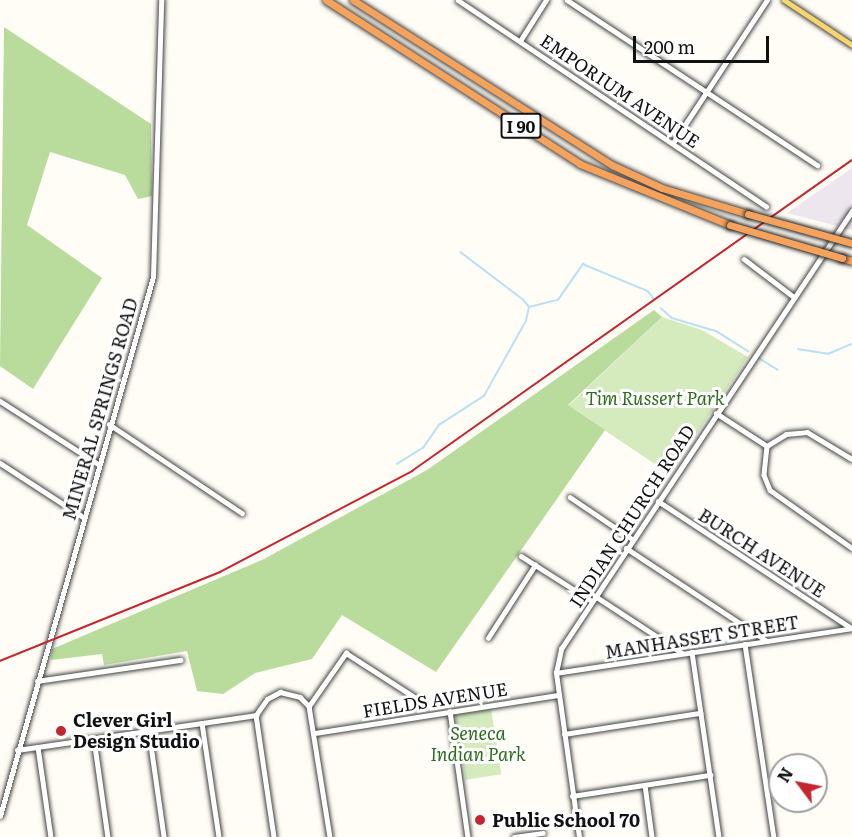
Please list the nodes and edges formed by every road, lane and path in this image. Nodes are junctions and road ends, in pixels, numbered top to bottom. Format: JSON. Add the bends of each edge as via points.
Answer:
{"nodes":[{"id":1,"x":161,"y":0,"type":"edge"},
{"id":2,"x":326,"y":0,"type":"edge"},
{"id":3,"x":353,"y":0,"type":"edge"},
{"id":4,"x":458,"y":0,"type":"edge"},
{"id":5,"x":546,"y":0,"type":"edge"},
{"id":6,"x":567,"y":0,"type":"edge"},
{"id":7,"x":767,"y":0,"type":"edge"},
{"id":8,"x":784,"y":0,"type":"edge"},
{"id":9,"x":520,"y":41,"type":"junction"},
{"id":10,"x":852,"y":45,"type":"edge"},
{"id":11,"x":707,"y":92,"type":"junction"},
{"id":12,"x":673,"y":143,"type":"junction"},
{"id":13,"x":817,"y":165,"type":"dead end"},
{"id":14,"x":766,"y":206,"type":"dead end"},
{"id":15,"x":852,"y":211,"type":"edge"},
{"id":16,"x":852,"y":243,"type":"edge"},
{"id":17,"x":744,"y":259,"type":"dead end"},
{"id":18,"x":852,"y":261,"type":"edge"},
{"id":19,"x":794,"y":297,"type":"junction"},
{"id":20,"x":0,"y":401,"type":"edge"},
{"id":21,"x":717,"y":413,"type":"junction"},
{"id":22,"x":110,"y":424,"type":"junction"},
{"id":23,"x":767,"y":446,"type":"junction"},
{"id":24,"x":852,"y":459,"type":"edge"},
{"id":25,"x":0,"y":463,"type":"edge"},
{"id":26,"x":98,"y":464,"type":"junction"},
{"id":27,"x":570,"y":497,"type":"dead end"},
{"id":28,"x":658,"y":501,"type":"junction"},
{"id":29,"x":242,"y":513,"type":"dead end"},
{"id":30,"x":83,"y":517,"type":"junction"},
{"id":31,"x":632,"y":539,"type":"junction"},
{"id":32,"x":626,"y":548,"type":"junction"},
{"id":33,"x":852,"y":548,"type":"edge"},
{"id":34,"x":521,"y":556,"type":"dead end"},
{"id":35,"x":535,"y":565,"type":"junction"},
{"id":36,"x":593,"y":599,"type":"junction"},
{"id":37,"x":852,"y":628,"type":"edge"},
{"id":38,"x":488,"y":638,"type":"dead end"},
{"id":39,"x":767,"y":641,"type":"junction"},
{"id":40,"x":745,"y":644,"type":"junction"},
{"id":41,"x":692,"y":652,"type":"junction"},
{"id":42,"x":682,"y":653,"type":"junction"},
{"id":43,"x":180,"y":660,"type":"dead end"},
{"id":44,"x":556,"y":673,"type":"junction"},
{"id":45,"x":37,"y":681,"type":"junction"},
{"id":46,"x":559,"y":695,"type":"junction"},
{"id":47,"x":416,"y":698,"type":"dead end"},
{"id":48,"x":309,"y":706,"type":"junction"},
{"id":49,"x":450,"y":711,"type":"junction"},
{"id":50,"x":700,"y":713,"type":"junction"},
{"id":51,"x":256,"y":715,"type":"junction"},
{"id":52,"x":202,"y":723,"type":"junction"},
{"id":53,"x":149,"y":731,"type":"junction"},
{"id":54,"x":315,"y":733,"type":"junction"},
{"id":55,"x":564,"y":734,"type":"junction"},
{"id":56,"x":94,"y":739,"type":"junction"},
{"id":57,"x":39,"y":747,"type":"junction"},
{"id":58,"x":17,"y":750,"type":"junction"},
{"id":59,"x":710,"y":775,"type":"junction"},
{"id":60,"x":645,"y":785,"type":"junction"},
{"id":61,"x":572,"y":796,"type":"junction"},
{"id":62,"x":0,"y":816,"type":"edge"},
{"id":63,"x":543,"y":833,"type":"dead end"},
{"id":64,"x":51,"y":837,"type":"edge"},
{"id":65,"x":108,"y":837,"type":"edge"},
{"id":66,"x":164,"y":837,"type":"edge"},
{"id":67,"x":219,"y":837,"type":"edge"},
{"id":68,"x":274,"y":837,"type":"edge"},
{"id":69,"x":330,"y":837,"type":"edge"},
{"id":70,"x":468,"y":837,"type":"edge"},
{"id":71,"x":514,"y":837,"type":"edge"},
{"id":72,"x":579,"y":837,"type":"edge"},
{"id":73,"x":652,"y":837,"type":"edge"},
{"id":74,"x":718,"y":837,"type":"edge"},
{"id":75,"x":774,"y":837,"type":"edge"}],
"edges":[{"from":1,"to":22,"type":"street","name":"MINERAL SPRINGS ROAD","via":[[153,277]]},
{"from":2,"to":18,"type":"highway","number":"I 90","bridge":true,"via":[[580,164],[730,225]]},
{"from":3,"to":16,"type":"highway","number":"I 90","bridge":true,"via":[[612,165],[662,188]]},
{"from":4,"to":9,"type":"street","name":"EMPORIUM AVENUE"},
{"from":5,"to":9,"type":"street"},
{"from":6,"to":11,"type":"street"},
{"from":7,"to":11,"type":"street"},
{"from":8,"to":10,"type":"main road"},
{"from":9,"to":12,"type":"street","name":"EMPORIUM AVENUE"},
{"from":11,"to":12,"type":"street"},
{"from":11,"to":13,"type":"street"},
{"from":12,"to":14,"type":"street","name":"EMPORIUM AVENUE"},
{"from":15,"to":19,"type":"street","name":"INDIAN CHURCH ROAD"},
{"from":17,"to":19,"type":"street"},
{"from":19,"to":21,"type":"street","name":"INDIAN CHURCH ROAD"},
{"from":20,"to":26,"type":"street"},
{"from":21,"to":23,"type":"street"},
{"from":21,"to":28,"type":"street","name":"INDIAN CHURCH ROAD"},
{"from":22,"to":26,"type":"street","name":"MINERAL SPRINGS ROAD"},
{"from":22,"to":29,"type":"street"},
{"from":23,"to":24,"type":"street","via":[[786,434],[807,432]]},
{"from":23,"to":33,"type":"street","via":[[764,475],[770,490]]},
{"from":25,"to":30,"type":"street"},
{"from":26,"to":30,"type":"street","name":"MINERAL SPRINGS ROAD"},
{"from":27,"to":31,"type":"street"},
{"from":28,"to":31,"type":"street","name":"INDIAN CHURCH ROAD"},
{"from":28,"to":37,"type":"street","name":"BURCH AVENUE"},
{"from":30,"to":45,"type":"street","name":"MINERAL SPRINGS ROAD"},
{"from":31,"to":32,"type":"street","name":"INDIAN CHURCH ROAD"},
{"from":32,"to":36,"type":"street","name":"INDIAN CHURCH ROAD"},
{"from":32,"to":39,"type":"street"},
{"from":34,"to":35,"type":"street"},
{"from":35,"to":36,"type":"street"},
{"from":35,"to":38,"type":"street"},
{"from":36,"to":42,"type":"street"},
{"from":36,"to":44,"type":"street","name":"INDIAN CHURCH ROAD","via":[[563,645]]},
{"from":37,"to":39,"type":"street","name":"MANHASSET STREET"},
{"from":39,"to":40,"type":"street","name":"MANHASSET STREET"},
{"from":40,"to":41,"type":"street","name":"MANHASSET STREET"},
{"from":40,"to":75,"type":"street"},
{"from":41,"to":42,"type":"street","name":"MANHASSET STREET"},
{"from":41,"to":50,"type":"street"},
{"from":42,"to":44,"type":"street","name":"MANHASSET STREET"},
{"from":43,"to":45,"type":"street"},
{"from":44,"to":46,"type":"street","name":"INDIAN CHURCH ROAD"},
{"from":45,"to":58,"type":"street","name":"MINERAL SPRINGS ROAD"},
{"from":46,"to":49,"type":"street","name":"FIELDS AVENUE"},
{"from":46,"to":55,"type":"street","name":"INDIAN CHURCH ROAD"},
{"from":47,"to":48,"type":"street","via":[[346,653]]},
{"from":48,"to":51,"type":"street","via":[[300,697],[280,692],[267,699]]},
{"from":48,"to":54,"type":"street"},
{"from":49,"to":54,"type":"street","name":"FIELDS AVENUE"},
{"from":49,"to":70,"type":"street"},
{"from":50,"to":55,"type":"street"},
{"from":50,"to":59,"type":"street"},
{"from":51,"to":52,"type":"street"},
{"from":51,"to":68,"type":"street"},
{"from":52,"to":53,"type":"street"},
{"from":52,"to":67,"type":"street"},
{"from":53,"to":56,"type":"street"},
{"from":53,"to":66,"type":"street"},
{"from":54,"to":69,"type":"street"},
{"from":55,"to":61,"type":"street","name":"INDIAN CHURCH ROAD"},
{"from":56,"to":57,"type":"street"},
{"from":56,"to":65,"type":"street"},
{"from":57,"to":58,"type":"street"},
{"from":57,"to":64,"type":"street"},
{"from":58,"to":62,"type":"street","name":"MINERAL SPRINGS ROAD"},
{"from":59,"to":60,"type":"street"},
{"from":59,"to":74,"type":"street"},
{"from":60,"to":61,"type":"street"},
{"from":60,"to":73,"type":"street"},
{"from":61,"to":72,"type":"street","name":"INDIAN CHURCH ROAD"},
{"from":63,"to":71,"type":"street"}]}
